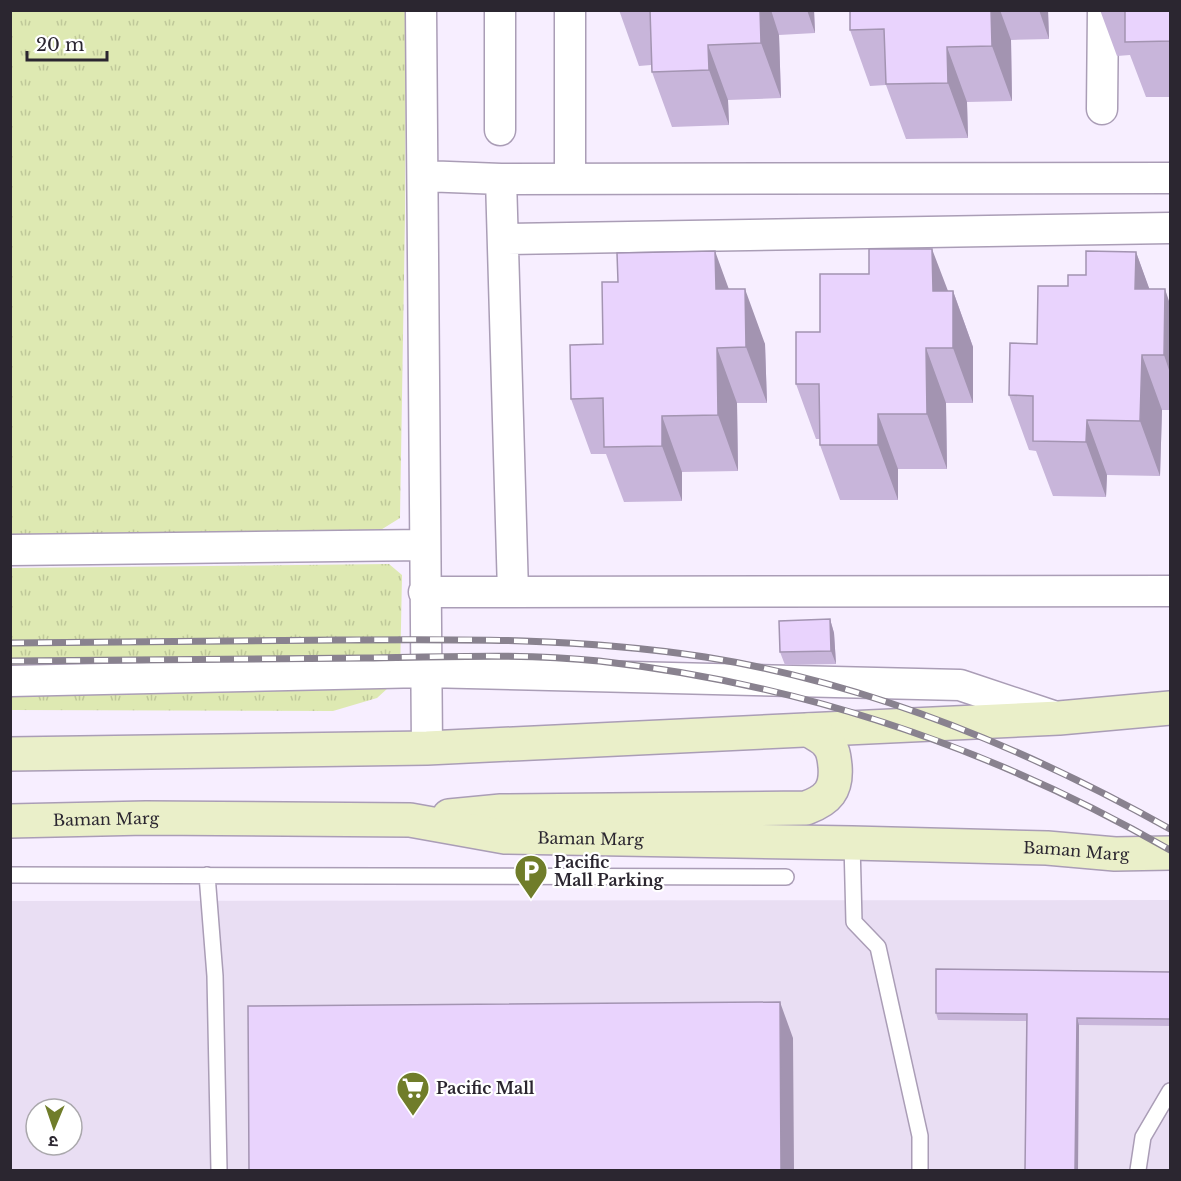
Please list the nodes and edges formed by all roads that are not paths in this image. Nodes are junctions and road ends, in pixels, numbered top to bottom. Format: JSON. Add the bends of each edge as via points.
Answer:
{"nodes":[{"id":1,"x":421,"y":10,"type":"edge"},
{"id":2,"x":500,"y":10,"type":"edge"},
{"id":3,"x":570,"y":10,"type":"edge"},
{"id":4,"x":1102,"y":10,"type":"edge"},
{"id":5,"x":1102,"y":110,"type":"dead end"},
{"id":6,"x":500,"y":130,"type":"dead end"},
{"id":7,"x":423,"y":176,"type":"junction"},
{"id":8,"x":1170,"y":178,"type":"edge"},
{"id":9,"x":501,"y":179,"type":"junction"},
{"id":10,"x":570,"y":179,"type":"junction"},
{"id":11,"x":1170,"y":228,"type":"edge"},
{"id":12,"x":502,"y":238,"type":"junction"},
{"id":13,"x":425,"y":545,"type":"junction"},
{"id":14,"x":10,"y":550,"type":"edge"},
{"id":15,"x":1170,"y":591,"type":"edge"},
{"id":16,"x":424,"y":592,"type":"junction"},
{"id":17,"x":513,"y":592,"type":"junction"},
{"id":18,"x":426,"y":672,"type":"junction"},
{"id":19,"x":10,"y":681,"type":"edge"},
{"id":20,"x":1170,"y":708,"type":"edge"},
{"id":21,"x":1059,"y":718,"type":"junction"},
{"id":22,"x":809,"y":730,"type":"junction"},
{"id":23,"x":427,"y":748,"type":"junction"},
{"id":24,"x":10,"y":754,"type":"edge"},
{"id":25,"x":410,"y":820,"type":"junction"},
{"id":26,"x":10,"y":821,"type":"edge"},
{"id":27,"x":852,"y":843,"type":"junction"},
{"id":28,"x":1170,"y":853,"type":"edge"},
{"id":29,"x":10,"y":875,"type":"edge"},
{"id":30,"x":207,"y":875,"type":"junction"},
{"id":31,"x":786,"y":877,"type":"dead end"},
{"id":32,"x":1170,"y":1091,"type":"edge"},
{"id":33,"x":219,"y":1170,"type":"edge"},
{"id":34,"x":920,"y":1170,"type":"edge"},
{"id":35,"x":1138,"y":1170,"type":"edge"}],
"edges":[{"from":1,"to":7,"type":"street"},
{"from":2,"to":6,"type":"street"},
{"from":3,"to":10,"type":"street"},
{"from":4,"to":5,"type":"street"},
{"from":7,"to":9,"type":"street"},
{"from":7,"to":13,"type":"street"},
{"from":8,"to":10,"type":"street"},
{"from":9,"to":10,"type":"street"},
{"from":9,"to":12,"type":"street"},
{"from":11,"to":12,"type":"street"},
{"from":12,"to":17,"type":"street"},
{"from":13,"to":14,"type":"street"},
{"from":13,"to":16,"type":"street"},
{"from":15,"to":17,"type":"street"},
{"from":16,"to":17,"type":"street"},
{"from":16,"to":18,"type":"street"},
{"from":18,"to":19,"type":"street"},
{"from":18,"to":21,"type":"street","via":[[960,685]]},
{"from":18,"to":23,"type":"street"},
{"from":20,"to":21,"type":"main road"},
{"from":21,"to":22,"type":"main road"},
{"from":22,"to":23,"type":"main road"},
{"from":22,"to":25,"type":"main road","via":[[828,743],[834,754],[836,780],[833,791],[822,802],[806,808],[501,811]]},
{"from":23,"to":24,"type":"main road"},
{"from":25,"to":26,"type":"main road","name":"Baman Marg"},
{"from":25,"to":27,"type":"main road","name":"Baman Marg","via":[[505,837]]},
{"from":27,"to":28,"type":"main road","name":"Baman Marg"},
{"from":27,"to":34,"type":"lane","via":[[854,922],[878,946],[920,1136]]},
{"from":29,"to":30,"type":"lane"},
{"from":30,"to":31,"type":"lane"},
{"from":30,"to":33,"type":"lane","via":[[215,976]]},
{"from":32,"to":35,"type":"lane","via":[[1143,1137]]}]}
